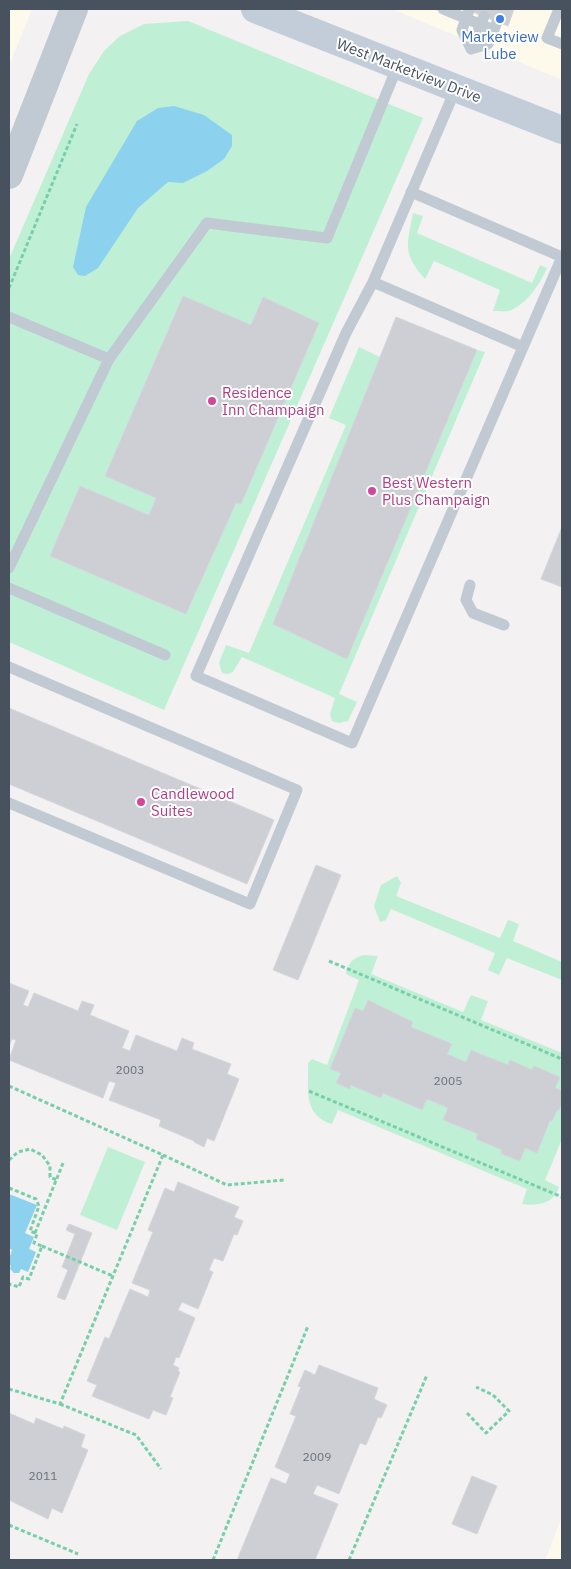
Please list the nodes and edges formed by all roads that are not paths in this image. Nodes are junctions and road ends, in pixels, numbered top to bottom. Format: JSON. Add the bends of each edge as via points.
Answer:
{"nodes":[{"id":1,"x":74,"y":9,"type":"edge"},
{"id":2,"x":255,"y":9,"type":"edge"},
{"id":3,"x":443,"y":9,"type":"edge"},
{"id":4,"x":559,"y":9,"type":"edge"},
{"id":5,"x":468,"y":14,"type":"junction"},
{"id":6,"x":483,"y":20,"type":"junction"},
{"id":7,"x":562,"y":44,"type":"edge"},
{"id":8,"x":471,"y":49,"type":"junction"},
{"id":9,"x":398,"y":66,"type":"junction"},
{"id":10,"x":456,"y":88,"type":"junction"},
{"id":11,"x":562,"y":130,"type":"edge"},
{"id":12,"x":9,"y":175,"type":"edge"},
{"id":13,"x":411,"y":192,"type":"junction"},
{"id":14,"x":373,"y":282,"type":"junction"},
{"id":15,"x":9,"y":317,"type":"edge"},
{"id":16,"x":523,"y":347,"type":"junction"},
{"id":17,"x":108,"y":359,"type":"junction"},
{"id":18,"x":9,"y":568,"type":"edge"},
{"id":19,"x":470,"y":585,"type":"dead end"},
{"id":20,"x":9,"y":588,"type":"edge"},
{"id":21,"x":504,"y":625,"type":"dead end"},
{"id":22,"x":165,"y":656,"type":"dead end"},
{"id":23,"x":9,"y":667,"type":"edge"},
{"id":24,"x":9,"y":803,"type":"edge"}],
"edges":[{"from":1,"to":12,"type":"street"},
{"from":2,"to":9,"type":"main road","name":"West Marketview Drive"},
{"from":3,"to":5,"type":"lane"},
{"from":4,"to":7,"type":"lane","via":[[547,38]]},
{"from":5,"to":6,"type":"lane"},
{"from":5,"to":8,"type":"lane","via":[[462,30]]},
{"from":6,"to":8,"type":"lane"},
{"from":6,"to":8,"type":"lane","via":[[496,26],[488,44]]},
{"from":9,"to":10,"type":"main road","name":"West Marketview Drive"},
{"from":9,"to":17,"type":"lane","via":[[327,238],[207,223]]},
{"from":10,"to":11,"type":"main road","name":"West Marketview Drive"},
{"from":10,"to":13,"type":"lane"},
{"from":13,"to":14,"type":"lane"},
{"from":13,"to":16,"type":"lane","via":[[562,257]]},
{"from":14,"to":16,"type":"lane"},
{"from":14,"to":16,"type":"lane","via":[[346,332],[196,676],[352,743]]},
{"from":15,"to":17,"type":"lane"},
{"from":17,"to":18,"type":"lane"},
{"from":19,"to":21,"type":"lane","via":[[466,600],[473,613]]},
{"from":20,"to":22,"type":"lane"},
{"from":23,"to":24,"type":"lane","via":[[297,790],[250,904]]}]}
